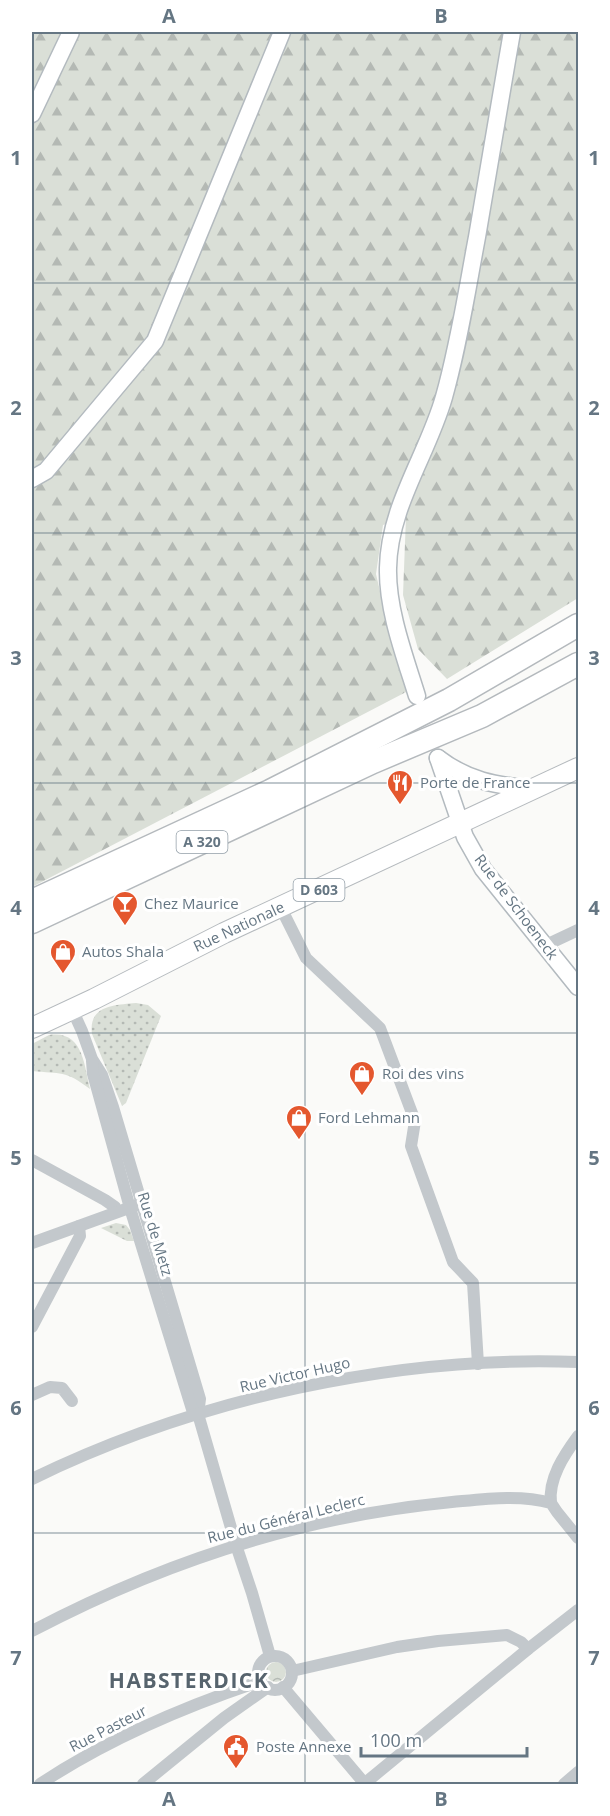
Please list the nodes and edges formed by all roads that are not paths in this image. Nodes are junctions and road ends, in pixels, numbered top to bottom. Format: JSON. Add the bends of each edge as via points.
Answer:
{"nodes":[{"id":1,"x":71,"y":32,"type":"edge"},
{"id":2,"x":282,"y":32,"type":"edge"},
{"id":3,"x":512,"y":32,"type":"edge"},
{"id":4,"x":32,"y":114,"type":"edge"},
{"id":5,"x":32,"y":479,"type":"edge"},
{"id":6,"x":579,"y":608,"type":"edge"},
{"id":7,"x":579,"y":625,"type":"edge"},
{"id":8,"x":579,"y":647,"type":"edge"},
{"id":9,"x":579,"y":664,"type":"edge"},
{"id":10,"x":417,"y":696,"type":"dead end"},
{"id":11,"x":449,"y":700,"type":"junction"},
{"id":12,"x":373,"y":762,"type":"junction"},
{"id":13,"x":579,"y":768,"type":"edge"},
{"id":14,"x":531,"y":789,"type":"junction"},
{"id":15,"x":460,"y":823,"type":"junction"},
{"id":16,"x":32,"y":901,"type":"edge"},
{"id":17,"x":281,"y":908,"type":"junction"},
{"id":18,"x":32,"y":922,"type":"edge"},
{"id":19,"x":579,"y":930,"type":"edge"},
{"id":20,"x":544,"y":946,"type":"junction"},
{"id":21,"x":579,"y":987,"type":"edge"},
{"id":22,"x":72,"y":1009,"type":"junction"},
{"id":23,"x":32,"y":1028,"type":"edge"},
{"id":24,"x":32,"y":1160,"type":"edge"},
{"id":25,"x":136,"y":1206,"type":"junction"},
{"id":26,"x":116,"y":1212,"type":"junction"},
{"id":27,"x":79,"y":1226,"type":"junction"},
{"id":28,"x":32,"y":1243,"type":"edge"},
{"id":29,"x":32,"y":1327,"type":"edge"},
{"id":30,"x":579,"y":1362,"type":"edge"},
{"id":31,"x":478,"y":1364,"type":"junction"},
{"id":32,"x":32,"y":1395,"type":"edge"},
{"id":33,"x":72,"y":1401,"type":"dead end"},
{"id":34,"x":198,"y":1414,"type":"junction"},
{"id":35,"x":579,"y":1436,"type":"edge"},
{"id":36,"x":32,"y":1479,"type":"edge"},
{"id":37,"x":554,"y":1507,"type":"junction"},
{"id":38,"x":579,"y":1538,"type":"edge"},
{"id":39,"x":236,"y":1545,"type":"junction"},
{"id":40,"x":579,"y":1610,"type":"edge"},
{"id":41,"x":32,"y":1631,"type":"edge"},
{"id":42,"x":528,"y":1648,"type":"junction"},
{"id":43,"x":270,"y":1656,"type":"junction"},
{"id":44,"x":292,"y":1671,"type":"junction"},
{"id":45,"x":264,"y":1684,"type":"junction"},
{"id":46,"x":283,"y":1687,"type":"junction"},
{"id":47,"x":579,"y":1772,"type":"edge"},
{"id":48,"x":364,"y":1784,"type":"edge"},
{"id":49,"x":40,"y":1785,"type":"edge"},
{"id":50,"x":142,"y":1785,"type":"edge"},
{"id":51,"x":564,"y":1785,"type":"edge"}],
"edges":[{"from":1,"to":4,"type":"main road"},
{"from":2,"to":5,"type":"main road","via":[[155,340],[46,471]]},
{"from":3,"to":10,"type":"main road","via":[[463,316],[444,399],[406,490],[391,545],[388,568],[392,604]]},
{"from":6,"to":11,"type":"highway","via":[[514,650]]},
{"from":7,"to":11,"type":"highway","number":"A 320"},
{"from":8,"to":12,"type":"highway","number":"A 320"},
{"from":9,"to":12,"type":"highway","via":[[482,716]]},
{"from":11,"to":16,"type":"highway","number":"A 320","via":[[270,791]]},
{"from":12,"to":18,"type":"highway","number":"A 320"},
{"from":13,"to":14,"type":"main road","name":"Rue Nationale","number":"D 603"},
{"from":14,"to":15,"type":"main road","name":"Rue Nationale","number":"D 603"},
{"from":14,"to":15,"type":"main road","name":"Rue de Schoeneck","via":[[471,778],[438,758]]},
{"from":15,"to":17,"type":"main road","name":"Rue Nationale","number":"D 603"},
{"from":15,"to":20,"type":"main road","name":"Rue de Schoeneck","via":[[483,869]]},
{"from":17,"to":22,"type":"main road","name":"Rue Nationale","number":"D 603"},
{"from":17,"to":31,"type":"street","via":[[306,957],[380,1028],[415,1121],[411,1146],[453,1262],[473,1284]]},
{"from":19,"to":20,"type":"street"},
{"from":20,"to":21,"type":"main road","name":"Rue de Schoeneck"},
{"from":22,"to":23,"type":"main road","name":"Rue Nationale","number":"D 603"},
{"from":22,"to":25,"type":"street","name":"Rue de Metz","via":[[105,1083]]},
{"from":24,"to":26,"type":"street","via":[[105,1200]]},
{"from":25,"to":26,"type":"street"},
{"from":25,"to":34,"type":"street","name":"Rue de Metz","via":[[200,1400]]},
{"from":26,"to":27,"type":"street"},
{"from":27,"to":28,"type":"street"},
{"from":27,"to":29,"type":"street","via":[[80,1236]]},
{"from":30,"to":31,"type":"street","name":"Rue Victor Hugo"},
{"from":31,"to":34,"type":"street","name":"Rue Victor Hugo","via":[[356,1377]]},
{"from":32,"to":33,"type":"street","via":[[50,1387],[62,1388]]},
{"from":34,"to":36,"type":"street","name":"Rue Victor Hugo","via":[[111,1444]]},
{"from":34,"to":39,"type":"street","name":"Rue de Metz"},
{"from":35,"to":37,"type":"street","via":[[550,1490]]},
{"from":37,"to":38,"type":"street"},
{"from":37,"to":39,"type":"street","name":"Rue du Général Leclerc","via":[[536,1498],[504,1498],[391,1509]]},
{"from":39,"to":41,"type":"street","name":"Rue du Général Leclerc","via":[[122,1587]]},
{"from":39,"to":43,"type":"street","name":"Rue de Metz"},
{"from":40,"to":42,"type":"street"},
{"from":42,"to":44,"type":"street","via":[[507,1635],[438,1641]]},
{"from":42,"to":48,"type":"street"},
{"from":43,"to":44,"type":"street","via":[[285,1659]]},
{"from":43,"to":45,"type":"street","via":[[259,1666]]},
{"from":44,"to":46,"type":"street"},
{"from":45,"to":46,"type":"street","name":"Rue Pasteur"},
{"from":45,"to":49,"type":"street","name":"Rue Pasteur","via":[[212,1698],[152,1723]]},
{"from":45,"to":50,"type":"street"},
{"from":46,"to":48,"type":"street"},
{"from":47,"to":51,"type":"street"}]}
